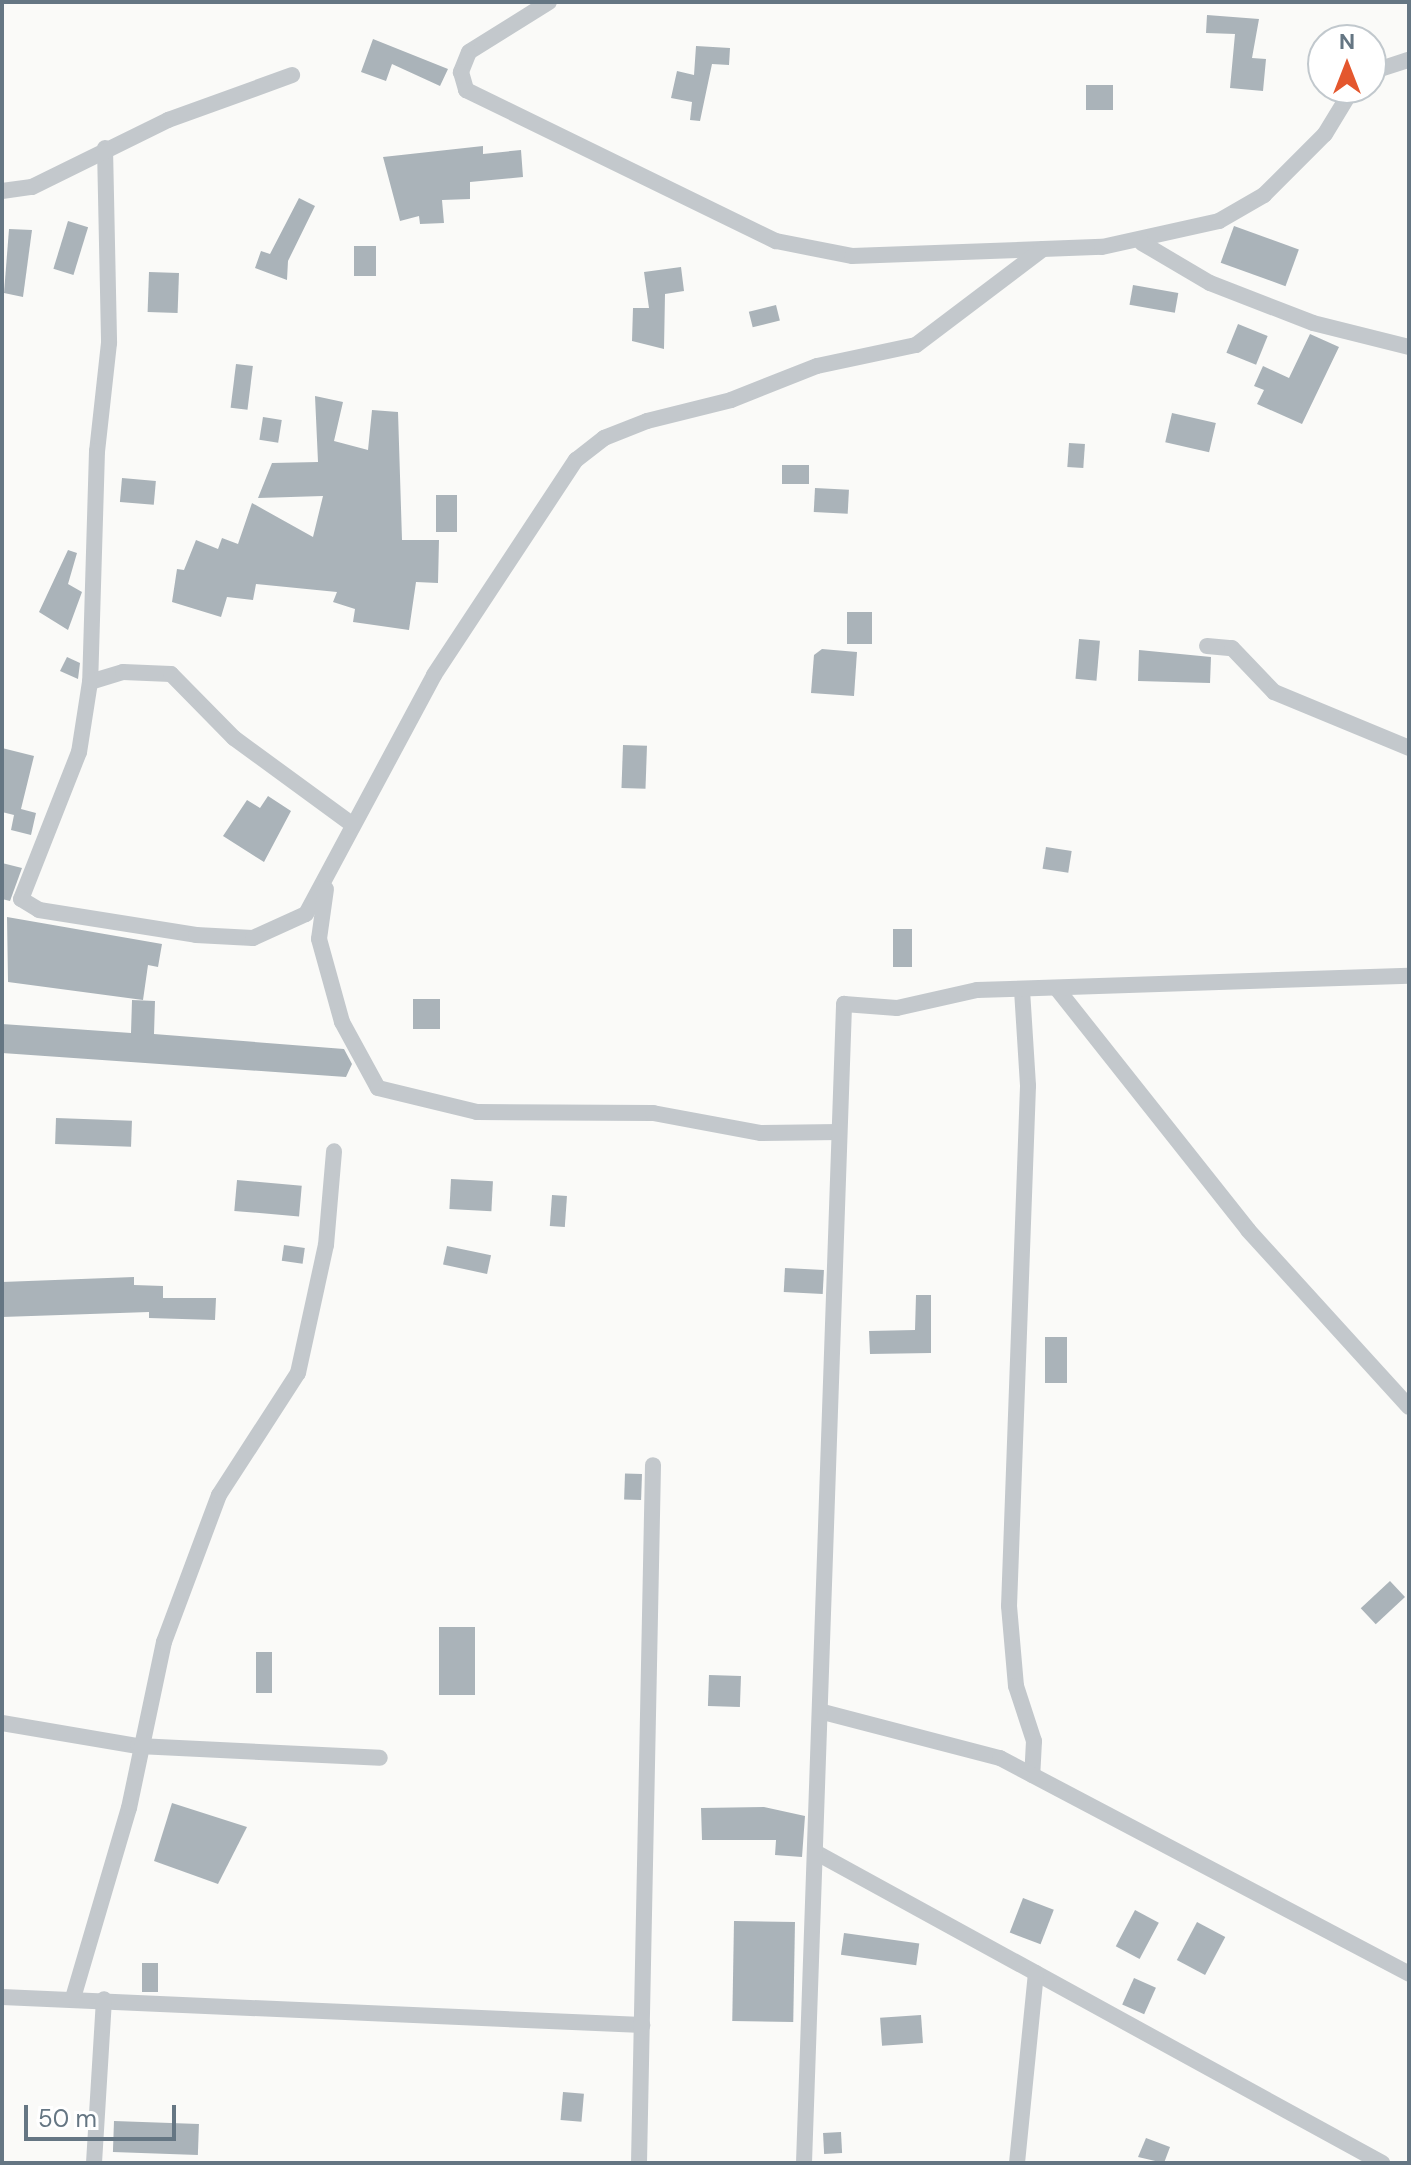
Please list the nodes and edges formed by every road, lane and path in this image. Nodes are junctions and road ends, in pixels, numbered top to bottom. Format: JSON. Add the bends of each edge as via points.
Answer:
{"nodes":[{"id":1,"x":549,"y":2,"type":"edge"},
{"id":2,"x":1409,"y":60,"type":"edge"},
{"id":3,"x":1387,"y":67,"type":"edge"},
{"id":4,"x":292,"y":75,"type":"dead end"},
{"id":5,"x":1343,"y":104,"type":"edge"},
{"id":6,"x":105,"y":148,"type":"junction"},
{"id":7,"x":2,"y":191,"type":"edge"},
{"id":8,"x":1142,"y":243,"type":"junction"},
{"id":9,"x":1043,"y":249,"type":"junction"},
{"id":10,"x":1409,"y":347,"type":"edge"},
{"id":11,"x":1207,"y":646,"type":"dead end"},
{"id":12,"x":90,"y":682,"type":"junction"},
{"id":13,"x":1409,"y":748,"type":"edge"},
{"id":14,"x":353,"y":825,"type":"junction"},
{"id":15,"x":326,"y":889,"type":"junction"},
{"id":16,"x":1409,"y":976,"type":"edge"},
{"id":17,"x":1022,"y":990,"type":"junction"},
{"id":18,"x":1058,"y":990,"type":"junction"},
{"id":19,"x":839,"y":1132,"type":"junction"},
{"id":20,"x":334,"y":1151,"type":"dead end"},
{"id":21,"x":1409,"y":1407,"type":"edge"},
{"id":22,"x":653,"y":1465,"type":"dead end"},
{"id":23,"x":823,"y":1712,"type":"junction"},
{"id":24,"x":2,"y":1723,"type":"edge"},
{"id":25,"x":138,"y":1746,"type":"junction"},
{"id":26,"x":380,"y":1758,"type":"dead end"},
{"id":27,"x":1032,"y":1775,"type":"junction"},
{"id":28,"x":815,"y":1852,"type":"junction"},
{"id":29,"x":1036,"y":1973,"type":"junction"},
{"id":30,"x":1409,"y":1974,"type":"edge"},
{"id":31,"x":2,"y":1997,"type":"edge"},
{"id":32,"x":73,"y":1998,"type":"junction"},
{"id":33,"x":104,"y":1999,"type":"junction"},
{"id":34,"x":642,"y":2025,"type":"junction"},
{"id":35,"x":94,"y":2163,"type":"edge"},
{"id":36,"x":639,"y":2163,"type":"edge"},
{"id":37,"x":804,"y":2163,"type":"edge"},
{"id":38,"x":1017,"y":2163,"type":"edge"},
{"id":39,"x":1382,"y":2163,"type":"edge"}],
"edges":[{"from":1,"to":9,"type":"street","via":[[469,52],[461,72],[466,90],[776,241],[852,256]]},
{"from":2,"to":3,"type":"street"},
{"from":4,"to":6,"type":"street"},
{"from":5,"to":8,"type":"street","via":[[1325,134],[1264,195],[1219,221]]},
{"from":6,"to":7,"type":"street","via":[[32,187]]},
{"from":6,"to":12,"type":"street","via":[[109,343],[97,451]]},
{"from":8,"to":9,"type":"street"},
{"from":8,"to":10,"type":"street","via":[[1210,283],[1313,323]]},
{"from":9,"to":14,"type":"street","via":[[916,345],[817,366],[731,400],[647,421],[604,438],[576,460],[434,675]]},
{"from":11,"to":13,"type":"street","via":[[1232,648],[1274,692]]},
{"from":12,"to":14,"type":"street","via":[[123,672],[171,674],[234,738]]},
{"from":12,"to":15,"type":"street","via":[[79,752],[25,881],[25,906],[253,938],[284,929]]},
{"from":14,"to":15,"type":"street"},
{"from":15,"to":19,"type":"street","via":[[319,939],[342,1022],[378,1088],[477,1112],[653,1113],[761,1133]]},
{"from":16,"to":18,"type":"street"},
{"from":17,"to":18,"type":"street"},
{"from":17,"to":19,"type":"street","via":[[977,990],[897,1008],[844,1004]]},
{"from":17,"to":27,"type":"street","via":[[1028,1086],[1009,1606],[1016,1686],[1034,1741]]},
{"from":18,"to":21,"type":"street","via":[[1248,1230]]},
{"from":19,"to":23,"type":"street"},
{"from":20,"to":25,"type":"street","via":[[326,1245],[298,1373],[219,1495],[164,1642]]},
{"from":22,"to":34,"type":"street"},
{"from":23,"to":27,"type":"street","via":[[1000,1758]]},
{"from":23,"to":28,"type":"street"},
{"from":24,"to":25,"type":"street"},
{"from":25,"to":26,"type":"street"},
{"from":25,"to":32,"type":"street","via":[[129,1808]]},
{"from":27,"to":30,"type":"street"},
{"from":28,"to":29,"type":"street"},
{"from":28,"to":37,"type":"street"},
{"from":29,"to":38,"type":"street"},
{"from":29,"to":39,"type":"street"},
{"from":31,"to":32,"type":"street"},
{"from":32,"to":33,"type":"street"},
{"from":33,"to":34,"type":"street"},
{"from":33,"to":35,"type":"street"},
{"from":34,"to":36,"type":"street"}]}
